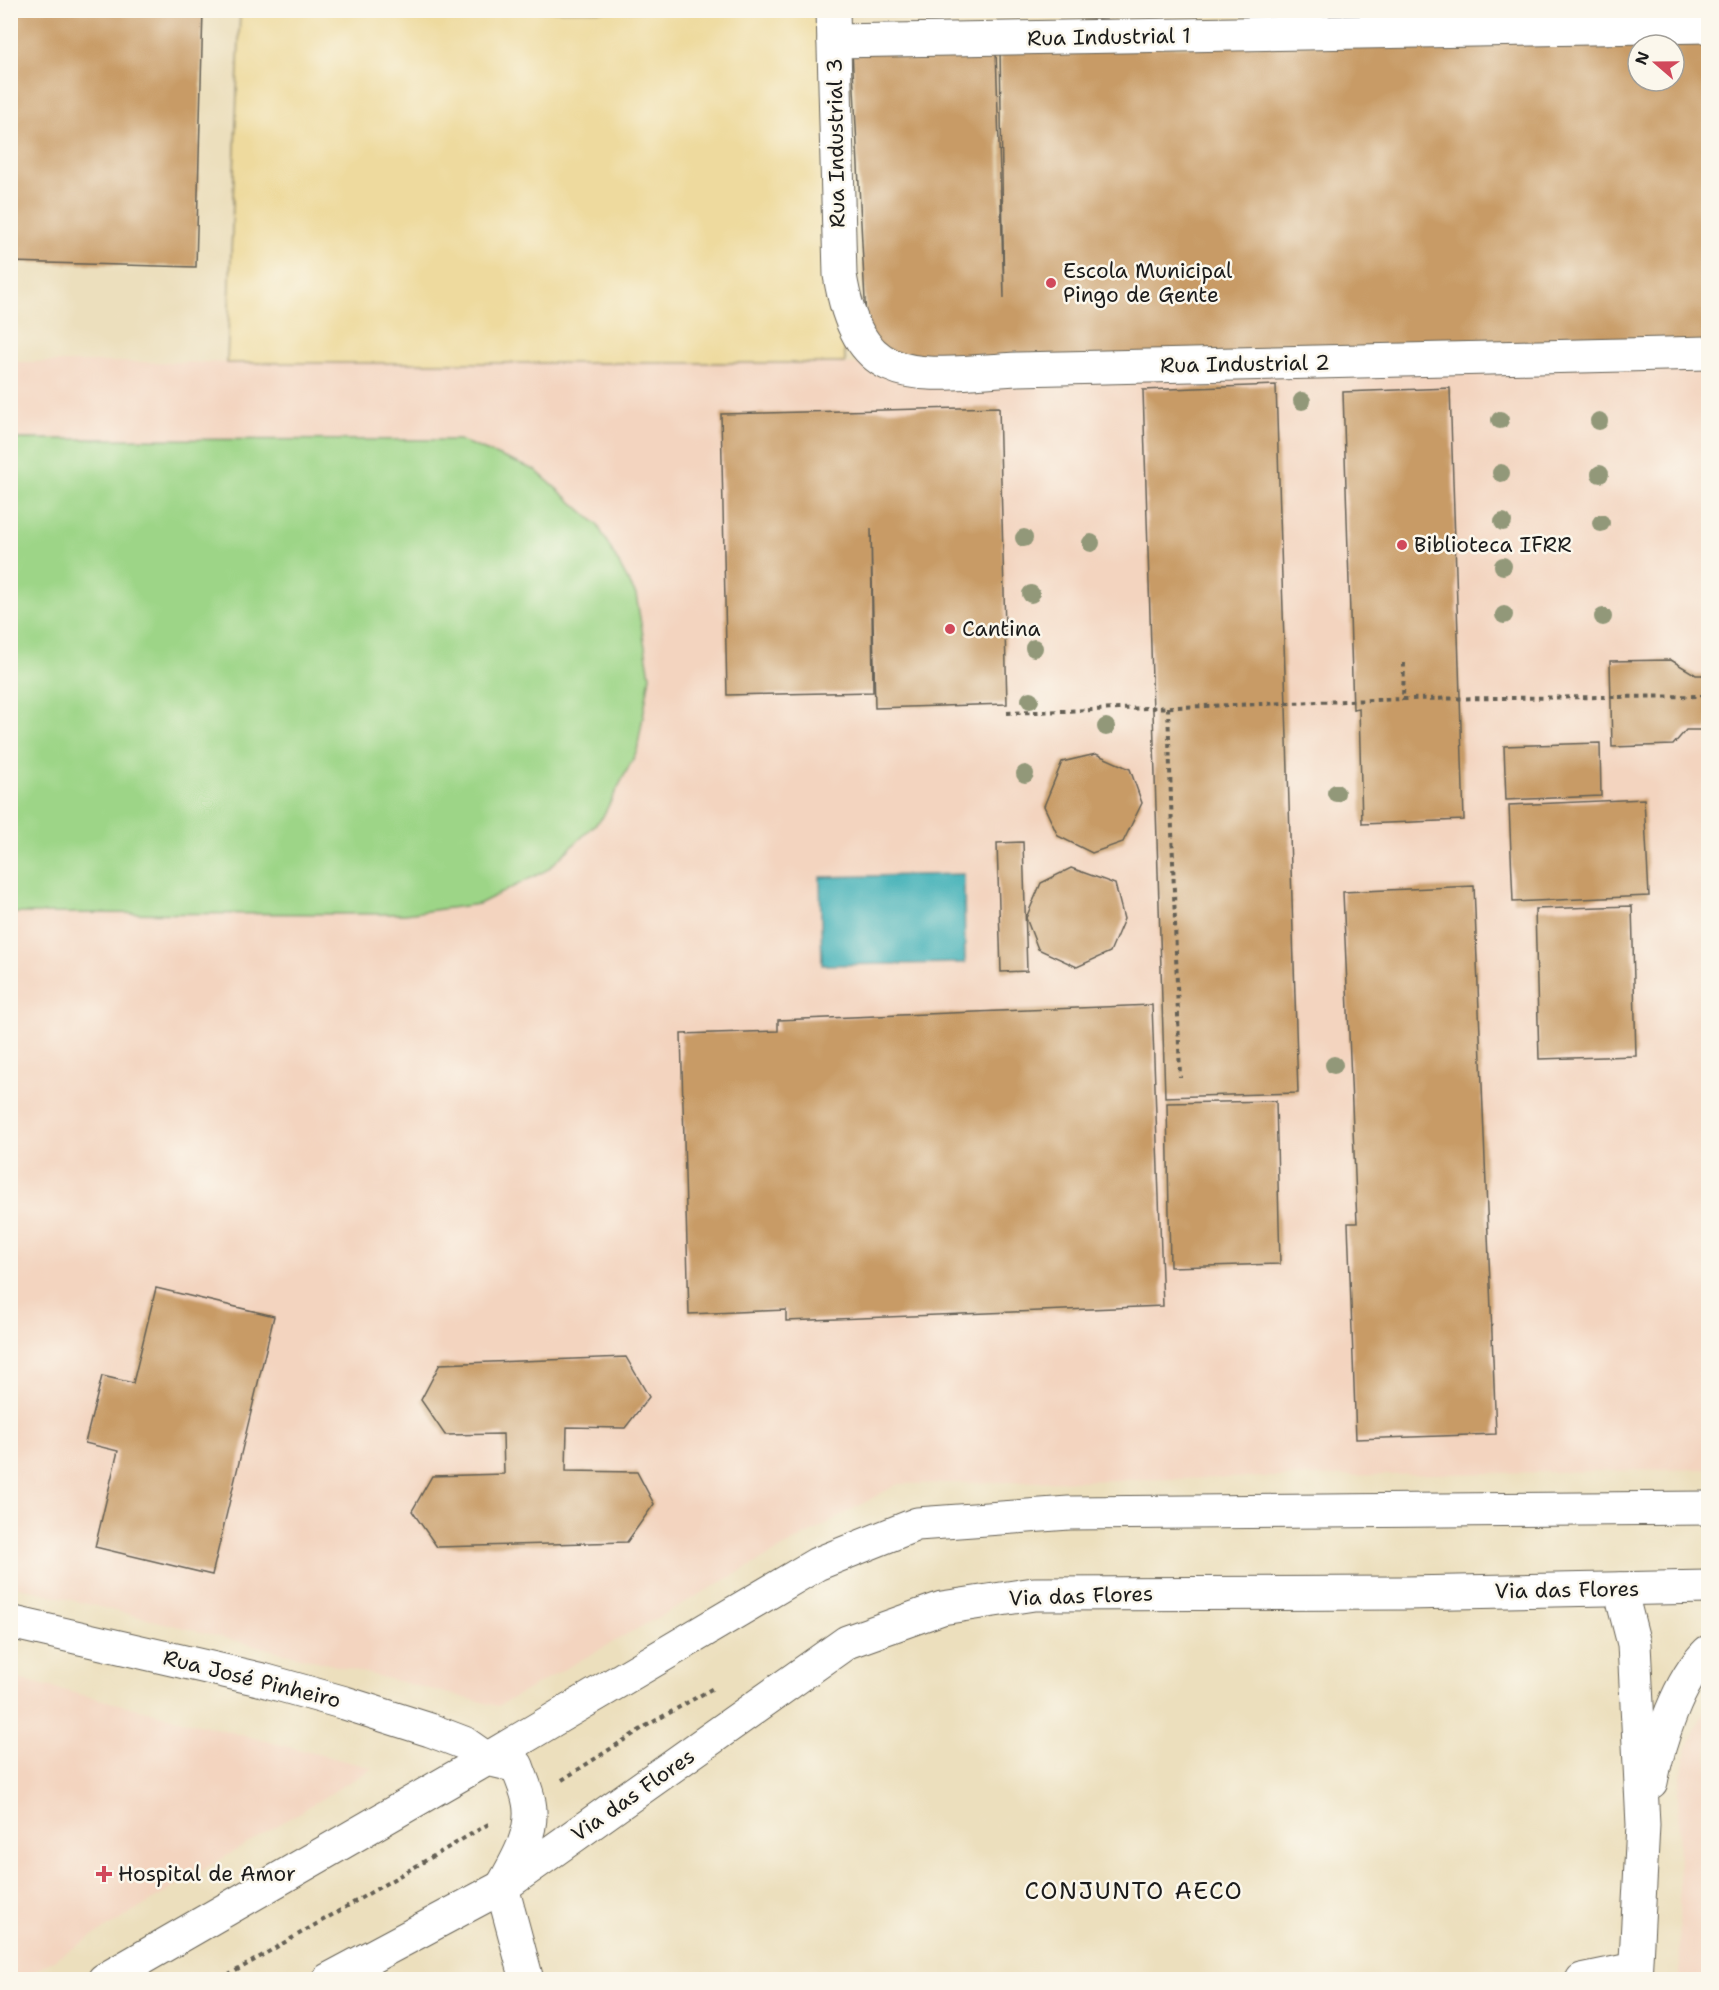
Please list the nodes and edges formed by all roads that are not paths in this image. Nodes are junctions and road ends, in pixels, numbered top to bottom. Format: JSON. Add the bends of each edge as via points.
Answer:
{"nodes":[{"id":1,"x":834,"y":26,"type":"edge"},
{"id":2,"x":1708,"y":26,"type":"edge"},
{"id":3,"x":840,"y":275,"type":"joint"},
{"id":4,"x":1708,"y":352,"type":"edge"},
{"id":5,"x":1708,"y":1508,"type":"edge"},
{"id":6,"x":1708,"y":1587,"type":"edge"},
{"id":7,"x":1620,"y":1589,"type":"junction"},
{"id":8,"x":10,"y":1622,"type":"edge"},
{"id":9,"x":1708,"y":1652,"type":"edge"},
{"id":10,"x":487,"y":1759,"type":"junction"},
{"id":11,"x":1643,"y":1825,"type":"junction"},
{"id":12,"x":502,"y":1887,"type":"junction"},
{"id":13,"x":1635,"y":1974,"type":"edge"},
{"id":14,"x":104,"y":1980,"type":"edge"},
{"id":15,"x":328,"y":1980,"type":"edge"},
{"id":16,"x":527,"y":1980,"type":"edge"},
{"id":17,"x":1582,"y":1980,"type":"edge"}],
"edges":[{"from":1,"to":2,"type":"street","name":"Rua Industrial 1"},
{"from":1,"to":3,"type":"street","name":"Rua Industrial 3"},
{"from":3,"to":4,"type":"street","name":"Rua Industrial 2","via":[[846,310],[870,351],[897,368],[925,374]]},
{"from":5,"to":10,"type":"street","via":[[1069,1513],[917,1524],[817,1564]]},
{"from":6,"to":7,"type":"street","name":"Via das Flores"},
{"from":7,"to":11,"type":"street","via":[[1634,1644]]},
{"from":7,"to":12,"type":"street","name":"Via das Flores","via":[[1034,1594],[942,1608],[847,1642]]},
{"from":8,"to":10,"type":"street","name":"Rua José Pinheiro","via":[[335,1700],[464,1743]]},
{"from":9,"to":11,"type":"street","via":[[1677,1697],[1656,1754]]},
{"from":10,"to":12,"type":"street","via":[[517,1766],[531,1816],[519,1857]]},
{"from":10,"to":14,"type":"street"},
{"from":11,"to":13,"type":"street"},
{"from":12,"to":15,"type":"street","name":"Via das Flores"},
{"from":12,"to":16,"type":"street"},
{"from":13,"to":17,"type":"street"}]}
